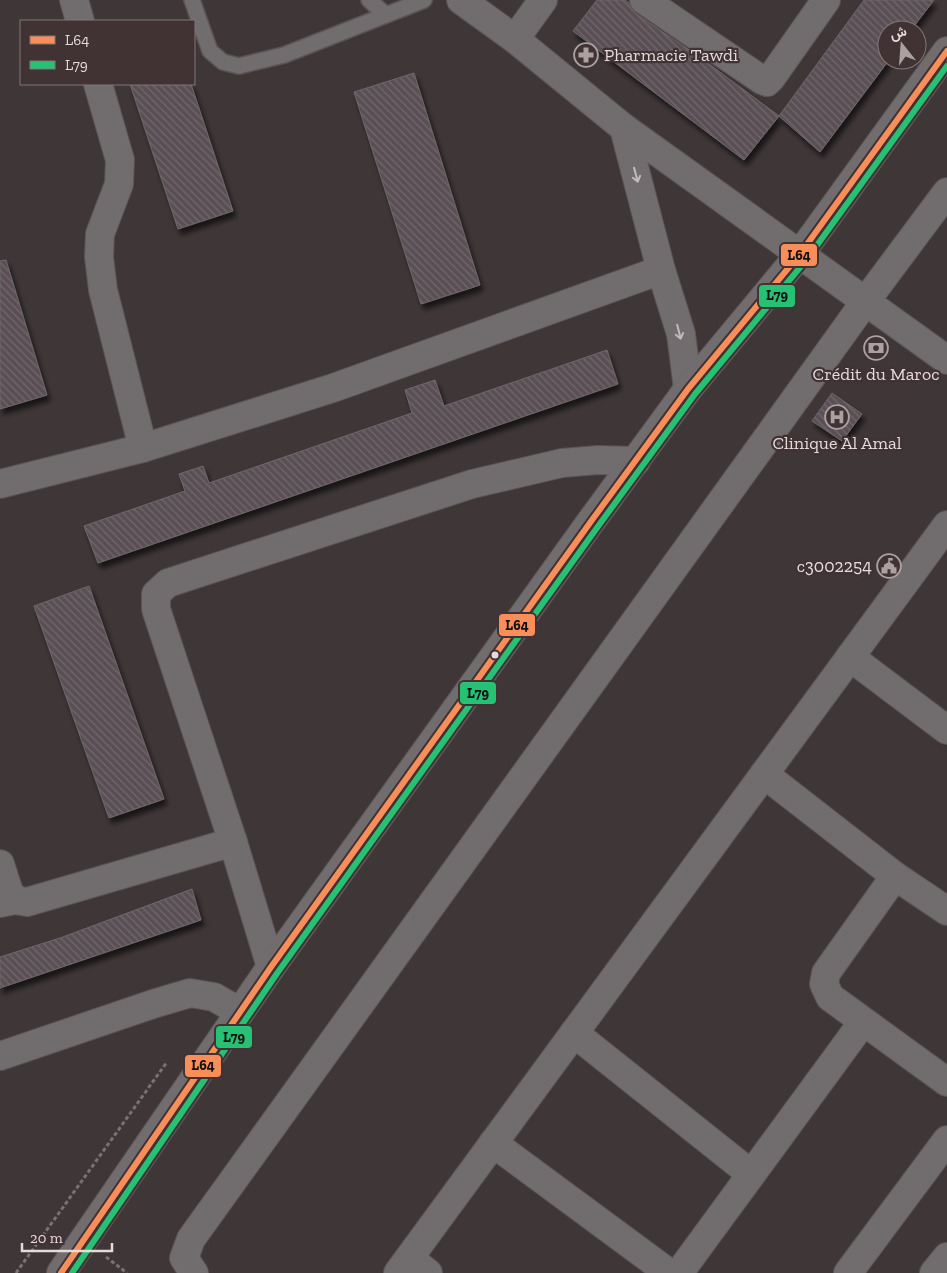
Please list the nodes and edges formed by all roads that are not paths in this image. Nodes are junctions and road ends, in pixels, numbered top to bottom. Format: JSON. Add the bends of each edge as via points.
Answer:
{"nodes":[{"id":1,"x":74,"y":0,"type":"edge"},
{"id":2,"x":192,"y":0,"type":"edge"},
{"id":3,"x":369,"y":0,"type":"edge"},
{"id":4,"x":424,"y":0,"type":"edge"},
{"id":5,"x":461,"y":0,"type":"edge"},
{"id":6,"x":543,"y":0,"type":"edge"},
{"id":7,"x":826,"y":0,"type":"edge"},
{"id":8,"x":658,"y":4,"type":"edge"},
{"id":9,"x":386,"y":15,"type":"junction"},
{"id":10,"x":80,"y":20,"type":"edge"},
{"id":11,"x":515,"y":38,"type":"junction"},
{"id":12,"x":947,"y":51,"type":"edge"},
{"id":13,"x":98,"y":85,"type":"edge"},
{"id":14,"x":624,"y":128,"type":"junction"},
{"id":15,"x":947,"y":192,"type":"edge"},
{"id":16,"x":800,"y":254,"type":"junction"},
{"id":17,"x":661,"y":270,"type":"junction"},
{"id":18,"x":864,"y":302,"type":"junction"},
{"id":19,"x":947,"y":360,"type":"edge"},
{"id":20,"x":688,"y":389,"type":"junction"},
{"id":21,"x":143,"y":448,"type":"junction"},
{"id":22,"x":636,"y":461,"type":"junction"},
{"id":23,"x":0,"y":484,"type":"edge"},
{"id":24,"x":947,"y":525,"type":"edge"},
{"id":25,"x":850,"y":657,"type":"junction"},
{"id":26,"x":947,"y":730,"type":"edge"},
{"id":27,"x":764,"y":774,"type":"junction"},
{"id":28,"x":233,"y":842,"type":"junction"},
{"id":29,"x":0,"y":864,"type":"edge"},
{"id":30,"x":895,"y":876,"type":"junction"},
{"id":31,"x":8,"y":902,"type":"edge"},
{"id":32,"x":947,"y":911,"type":"edge"},
{"id":33,"x":271,"y":967,"type":"junction"},
{"id":34,"x":240,"y":1012,"type":"junction"},
{"id":35,"x":863,"y":1022,"type":"junction"},
{"id":36,"x":574,"y":1033,"type":"junction"},
{"id":37,"x":0,"y":1056,"type":"edge"},
{"id":38,"x":947,"y":1082,"type":"edge"},
{"id":39,"x":947,"y":1140,"type":"edge"},
{"id":40,"x":493,"y":1143,"type":"junction"},
{"id":41,"x":751,"y":1174,"type":"junction"},
{"id":42,"x":947,"y":1256,"type":"edge"},
{"id":43,"x":411,"y":1268,"type":"edge"},
{"id":44,"x":61,"y":1273,"type":"edge"},
{"id":45,"x":194,"y":1273,"type":"edge"},
{"id":46,"x":669,"y":1273,"type":"edge"},
{"id":47,"x":679,"y":1273,"type":"edge"},
{"id":48,"x":848,"y":1273,"type":"edge"},
{"id":49,"x":934,"y":1273,"type":"edge"}],
"edges":[{"from":1,"to":10,"type":"street"},
{"from":2,"to":9,"type":"lane","via":[[210,51],[222,62],[239,66],[284,55]]},
{"from":3,"to":9,"type":"lane"},
{"from":4,"to":9,"type":"lane"},
{"from":5,"to":11,"type":"street"},
{"from":6,"to":11,"type":"street"},
{"from":7,"to":8,"type":"street","via":[[767,82]]},
{"from":11,"to":14,"type":"street"},
{"from":12,"to":16,"type":"street"},
{"from":13,"to":21,"type":"street","via":[[120,160],[119,184],[100,234],[103,290]]},
{"from":14,"to":16,"type":"street"},
{"from":14,"to":17,"type":"street","one_way":true},
{"from":15,"to":18,"type":"street"},
{"from":16,"to":18,"type":"street"},
{"from":16,"to":20,"type":"street"},
{"from":17,"to":20,"type":"street","one_way":true,"via":[[681,334]]},
{"from":17,"to":21,"type":"street","via":[[332,388]]},
{"from":18,"to":19,"type":"street"},
{"from":18,"to":45,"type":"street","via":[[191,1239],[184,1258]]},
{"from":20,"to":22,"type":"street"},
{"from":21,"to":23,"type":"street"},
{"from":22,"to":28,"type":"street","via":[[562,463],[472,484],[168,583],[156,594],[156,609]]},
{"from":22,"to":33,"type":"street"},
{"from":24,"to":25,"type":"street"},
{"from":25,"to":26,"type":"street"},
{"from":25,"to":27,"type":"street"},
{"from":27,"to":30,"type":"street"},
{"from":27,"to":36,"type":"street"},
{"from":28,"to":31,"type":"street","via":[[27,902]]},
{"from":28,"to":33,"type":"street"},
{"from":29,"to":31,"type":"street","via":[[9,892]]},
{"from":30,"to":32,"type":"street"},
{"from":30,"to":35,"type":"street","via":[[826,974],[824,984],[830,997]]},
{"from":33,"to":34,"type":"street"},
{"from":34,"to":37,"type":"street","via":[[214,997],[190,993]]},
{"from":34,"to":44,"type":"street"},
{"from":35,"to":38,"type":"street"},
{"from":35,"to":41,"type":"street"},
{"from":36,"to":40,"type":"street"},
{"from":36,"to":41,"type":"street"},
{"from":39,"to":48,"type":"street"},
{"from":40,"to":43,"type":"street"},
{"from":40,"to":46,"type":"street"},
{"from":41,"to":47,"type":"street"},
{"from":42,"to":49,"type":"street"}]}
